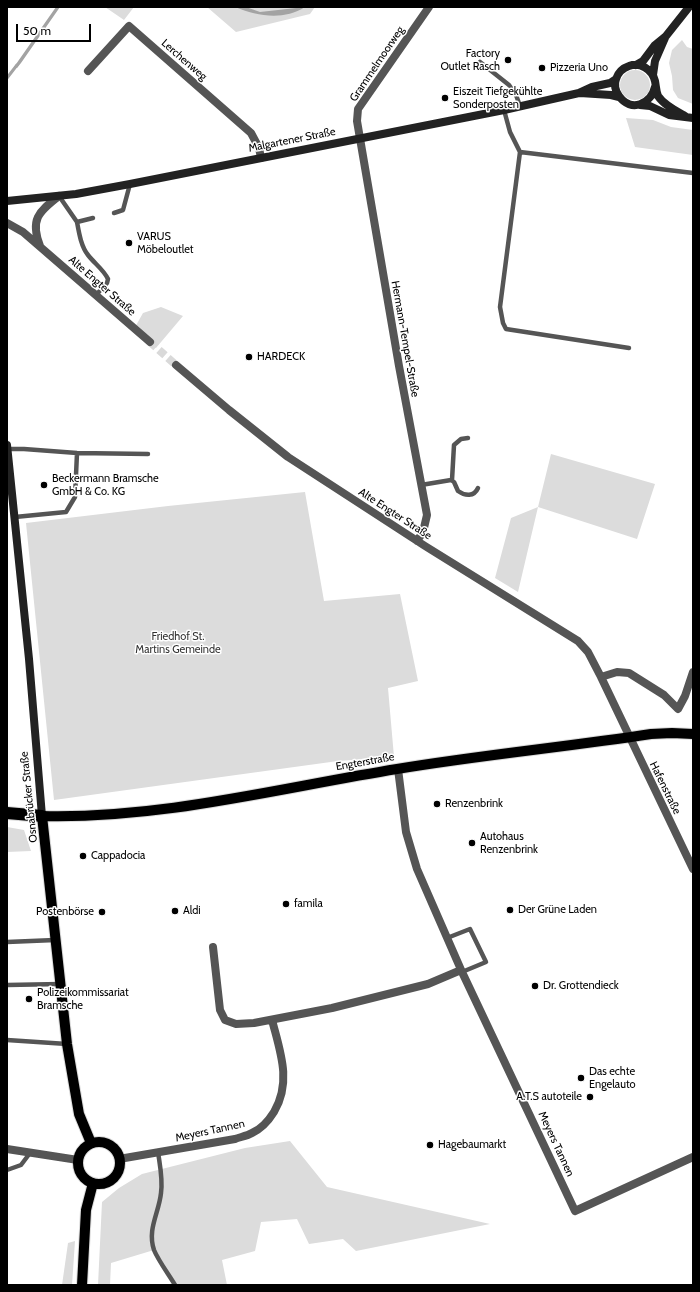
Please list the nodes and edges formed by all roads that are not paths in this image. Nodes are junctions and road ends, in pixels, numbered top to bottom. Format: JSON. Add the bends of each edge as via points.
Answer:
{"nodes":[{"id":1,"x":429,"y":7,"type":"edge"},
{"id":2,"x":689,"y":7,"type":"edge"},
{"id":3,"x":666,"y":36,"type":"junction"},
{"id":4,"x":480,"y":62,"type":"dead end"},
{"id":5,"x":636,"y":65,"type":"junction"},
{"id":6,"x":88,"y":71,"type":"dead end"},
{"id":7,"x":652,"y":75,"type":"junction"},
{"id":8,"x":616,"y":79,"type":"junction"},
{"id":9,"x":655,"y":87,"type":"junction"},
{"id":10,"x":579,"y":93,"type":"junction"},
{"id":11,"x":619,"y":97,"type":"junction"},
{"id":12,"x":640,"y":104,"type":"junction"},
{"id":13,"x":520,"y":106,"type":"junction"},
{"id":14,"x":504,"y":110,"type":"junction"},
{"id":15,"x":689,"y":117,"type":"edge"},
{"id":16,"x":359,"y":138,"type":"junction"},
{"id":17,"x":520,"y":152,"type":"junction"},
{"id":18,"x":261,"y":158,"type":"junction"},
{"id":19,"x":693,"y":173,"type":"edge"},
{"id":20,"x":130,"y":184,"type":"junction"},
{"id":21,"x":59,"y":196,"type":"junction"},
{"id":22,"x":7,"y":201,"type":"edge"},
{"id":23,"x":114,"y":213,"type":"dead end"},
{"id":24,"x":93,"y":218,"type":"dead end"},
{"id":25,"x":7,"y":222,"type":"edge"},
{"id":26,"x":77,"y":222,"type":"junction"},
{"id":27,"x":40,"y":247,"type":"junction"},
{"id":28,"x":96,"y":295,"type":"junction"},
{"id":29,"x":150,"y":342,"type":"tunnel mouth"},
{"id":30,"x":629,"y":348,"type":"dead end"},
{"id":31,"x":176,"y":365,"type":"tunnel mouth"},
{"id":32,"x":468,"y":438,"type":"dead end"},
{"id":33,"x":7,"y":445,"type":"edge"},
{"id":34,"x":8,"y":450,"type":"edge"},
{"id":35,"x":77,"y":453,"type":"junction"},
{"id":36,"x":148,"y":454,"type":"dead end"},
{"id":37,"x":452,"y":480,"type":"junction"},
{"id":38,"x":421,"y":485,"type":"junction"},
{"id":39,"x":478,"y":488,"type":"dead end"},
{"id":40,"x":10,"y":502,"type":"edge"},
{"id":41,"x":15,"y":517,"type":"junction"},
{"id":42,"x":417,"y":541,"type":"junction"},
{"id":43,"x":693,"y":672,"type":"edge"},
{"id":44,"x":601,"y":677,"type":"junction"},
{"id":45,"x":693,"y":734,"type":"edge"},
{"id":46,"x":629,"y":737,"type":"junction"},
{"id":47,"x":398,"y":769,"type":"junction"},
{"id":48,"x":7,"y":813,"type":"edge"},
{"id":49,"x":42,"y":816,"type":"junction"},
{"id":50,"x":693,"y":869,"type":"edge"},
{"id":51,"x":447,"y":938,"type":"junction"},
{"id":52,"x":55,"y":940,"type":"junction"},
{"id":53,"x":7,"y":942,"type":"edge"},
{"id":54,"x":213,"y":947,"type":"dead end"},
{"id":55,"x":462,"y":971,"type":"junction"},
{"id":56,"x":61,"y":984,"type":"junction"},
{"id":57,"x":7,"y":985,"type":"edge"},
{"id":58,"x":272,"y":1020,"type":"junction"},
{"id":59,"x":7,"y":1040,"type":"edge"},
{"id":60,"x":67,"y":1044,"type":"junction"},
{"id":61,"x":91,"y":1143,"type":"junction"},
{"id":62,"x":7,"y":1149,"type":"edge"},
{"id":63,"x":30,"y":1152,"type":"junction"},
{"id":64,"x":158,"y":1152,"type":"junction"},
{"id":65,"x":693,"y":1157,"type":"edge"},
{"id":66,"x":119,"y":1159,"type":"junction"},
{"id":67,"x":78,"y":1160,"type":"junction"},
{"id":68,"x":7,"y":1170,"type":"edge"},
{"id":69,"x":93,"y":1183,"type":"junction"},
{"id":70,"x":82,"y":1285,"type":"edge"},
{"id":71,"x":175,"y":1285,"type":"edge"}],
"edges":[{"from":1,"to":16,"type":"street","name":"Grammelmoorweg","via":[[358,109]]},
{"from":2,"to":3,"type":"street"},
{"from":3,"to":5,"type":"street"},
{"from":3,"to":7,"type":"street"},
{"from":4,"to":13,"type":"lane","via":[[509,85]]},
{"from":5,"to":7,"type":"street","via":[[646,68]]},
{"from":5,"to":8,"type":"street","via":[[626,67]]},
{"from":6,"to":18,"type":"street","name":"Lerchenweg","via":[[129,26],[251,133]]},
{"from":7,"to":9,"type":"street"},
{"from":8,"to":10,"type":"street","name":"Malgartener Straße"},
{"from":8,"to":11,"type":"street"},
{"from":9,"to":12,"type":"street","via":[[650,98]]},
{"from":9,"to":15,"type":"street","via":[[658,96],[667,105]]},
{"from":10,"to":11,"type":"street","name":"Malgartener Straße"},
{"from":10,"to":13,"type":"street","name":"Malgartener Straße"},
{"from":11,"to":12,"type":"street","via":[[628,104]]},
{"from":12,"to":15,"type":"street","via":[[669,115]]},
{"from":13,"to":14,"type":"street","name":"Malgartener Straße"},
{"from":14,"to":16,"type":"street","name":"Malgartener Straße"},
{"from":14,"to":17,"type":"lane","via":[[510,132]]},
{"from":16,"to":18,"type":"street","name":"Malgartener Straße"},
{"from":16,"to":38,"type":"street","name":"Hermann-Tempel-Straße"},
{"from":17,"to":19,"type":"lane"},
{"from":17,"to":30,"type":"lane","via":[[500,307],[506,329]]},
{"from":18,"to":20,"type":"street","name":"Malgartener Straße"},
{"from":20,"to":21,"type":"street","name":"Malgartener Straße"},
{"from":20,"to":23,"type":"lane","via":[[123,210]]},
{"from":21,"to":22,"type":"street","name":"Malgartener Straße"},
{"from":21,"to":26,"type":"lane"},
{"from":21,"to":27,"type":"street","via":[[37,217],[35,228]]},
{"from":24,"to":26,"type":"lane"},
{"from":25,"to":27,"type":"street","name":"Alte Engter Straße"},
{"from":26,"to":28,"type":"lane","via":[[88,254],[108,279]]},
{"from":27,"to":28,"type":"street","name":"Alte Engter Straße"},
{"from":28,"to":29,"type":"street","name":"Alte Engter Straße"},
{"from":31,"to":42,"type":"street","name":"Alte Engter Straße","via":[[288,457]]},
{"from":32,"to":37,"type":"lane","via":[[454,446]]},
{"from":33,"to":34,"type":"street","name":"Osnabrücker Straße"},
{"from":34,"to":35,"type":"lane"},
{"from":34,"to":40,"type":"street","name":"Osnabrücker Straße"},
{"from":35,"to":36,"type":"lane"},
{"from":35,"to":41,"type":"lane","via":[[75,497],[66,512]]},
{"from":37,"to":38,"type":"lane"},
{"from":37,"to":39,"type":"lane","via":[[458,491],[464,494],[472,495]]},
{"from":38,"to":42,"type":"street","name":"Hermann-Tempel-Straße","via":[[427,515],[423,532]]},
{"from":40,"to":41,"type":"street","name":"Osnabrücker Straße"},
{"from":41,"to":49,"type":"street","name":"Osnabrücker Straße","via":[[30,659]]},
{"from":42,"to":44,"type":"street","name":"Alte Engter Straße","via":[[578,641],[588,652]]},
{"from":43,"to":44,"type":"street","via":[[678,709],[664,695],[629,673],[617,672]]},
{"from":44,"to":46,"type":"street","name":"Alte Engter Straße"},
{"from":45,"to":46,"type":"main road","name":"Engterstraße"},
{"from":46,"to":47,"type":"main road","name":"Engterstraße"},
{"from":46,"to":50,"type":"street","name":"Hafenstraße"},
{"from":47,"to":49,"type":"main road","name":"Engterstraße","via":[[211,803],[130,814]]},
{"from":47,"to":51,"type":"street","name":"Meyers Tannen","via":[[406,832],[417,869]]},
{"from":48,"to":49,"type":"highway"},
{"from":49,"to":52,"type":"main road","name":"Osnabrücker Straße"},
{"from":51,"to":55,"type":"street","name":"Meyers Tannen"},
{"from":51,"to":55,"type":"lane","via":[[470,929],[486,962]]},
{"from":52,"to":53,"type":"lane"},
{"from":52,"to":56,"type":"main road","name":"Osnabrücker Straße"},
{"from":54,"to":58,"type":"street","via":[[220,1010],[225,1020],[236,1024]]},
{"from":55,"to":58,"type":"street","via":[[428,984]]},
{"from":55,"to":65,"type":"street","name":"Meyers Tannen","via":[[575,1211]]},
{"from":56,"to":57,"type":"lane"},
{"from":56,"to":60,"type":"main road","name":"Osnabrücker Straße"},
{"from":58,"to":64,"type":"street","name":"Meyers Tannen","via":[[284,1072],[283,1091],[268,1120],[253,1133],[235,1139]]},
{"from":59,"to":60,"type":"lane"},
{"from":60,"to":61,"type":"main road","name":"Osnabrücker Straße","via":[[79,1114]]},
{"from":61,"to":66,"type":"main road","via":[[104,1142],[110,1145]]},
{"from":61,"to":67,"type":"main road","via":[[80,1153]]},
{"from":62,"to":63,"type":"street"},
{"from":63,"to":67,"type":"street"},
{"from":63,"to":68,"type":"lane","via":[[21,1165]]},
{"from":64,"to":66,"type":"street","name":"Meyers Tannen"},
{"from":64,"to":71,"type":"lane","via":[[162,1186],[153,1221],[154,1250]]},
{"from":66,"to":69,"type":"main road","via":[[116,1176],[110,1181]]},
{"from":67,"to":69,"type":"main road","via":[[80,1172]]},
{"from":69,"to":70,"type":"main road","via":[[86,1210]]}]}
